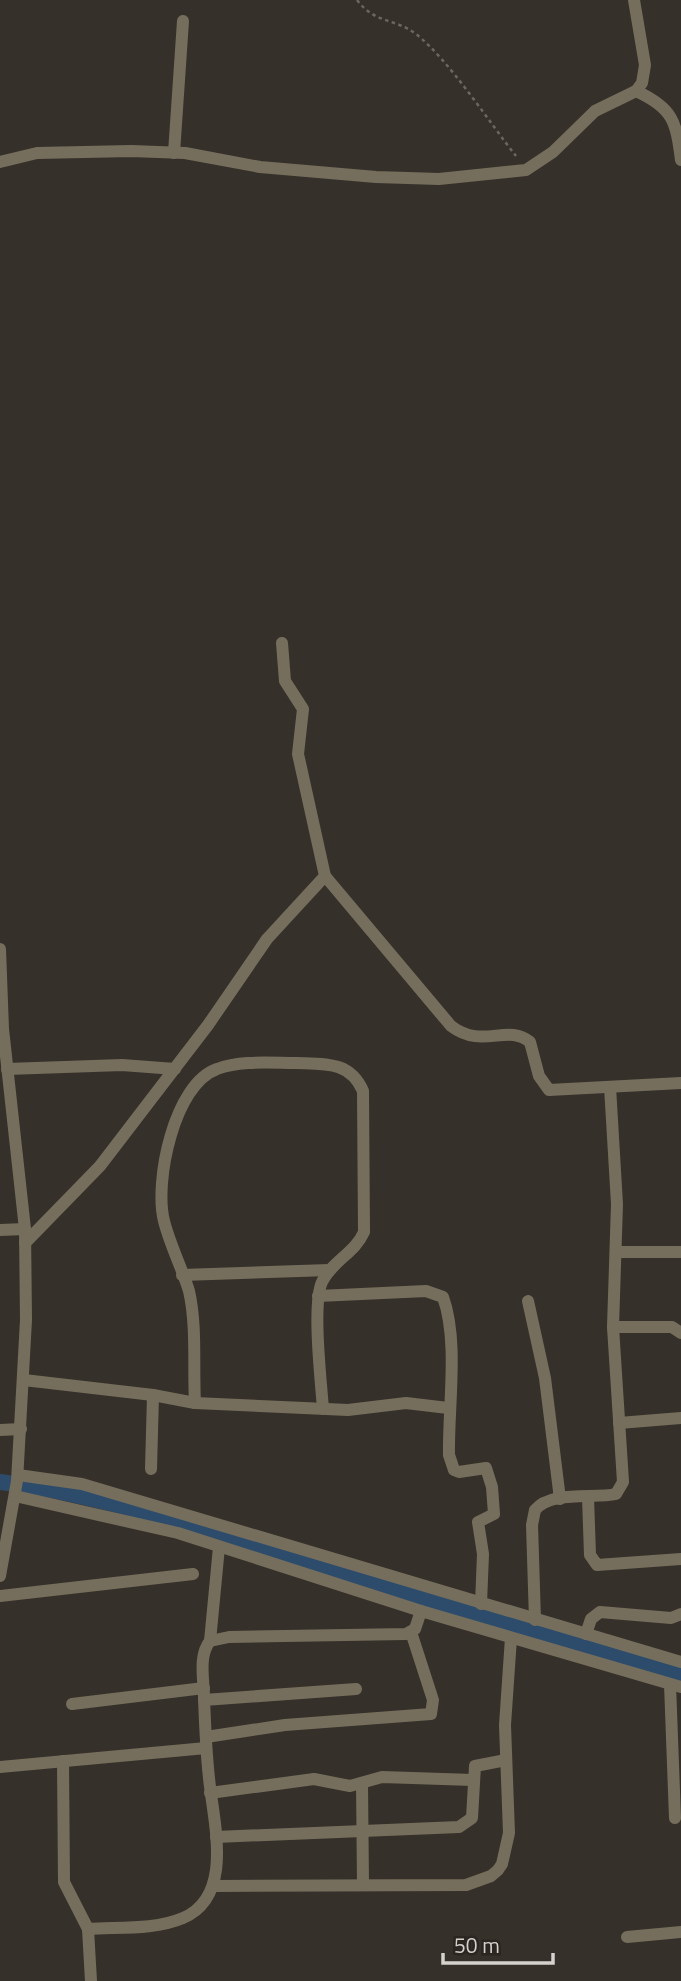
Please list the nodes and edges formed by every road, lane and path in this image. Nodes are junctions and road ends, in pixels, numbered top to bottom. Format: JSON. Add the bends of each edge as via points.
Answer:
{"nodes":[{"id":1,"x":356,"y":0,"type":"edge"},
{"id":2,"x":634,"y":0,"type":"edge"},
{"id":3,"x":183,"y":21,"type":"dead end"},
{"id":4,"x":636,"y":91,"type":"junction"},
{"id":5,"x":174,"y":153,"type":"junction"},
{"id":6,"x":681,"y":160,"type":"edge"},
{"id":7,"x":0,"y":162,"type":"edge"},
{"id":8,"x":526,"y":170,"type":"junction"},
{"id":9,"x":282,"y":643,"type":"dead end"},
{"id":10,"x":325,"y":876,"type":"junction"},
{"id":11,"x":0,"y":949,"type":"edge"},
{"id":12,"x":7,"y":1069,"type":"junction"},
{"id":13,"x":175,"y":1069,"type":"junction"},
{"id":14,"x":681,"y":1083,"type":"edge"},
{"id":15,"x":610,"y":1087,"type":"junction"},
{"id":16,"x":25,"y":1228,"type":"junction"},
{"id":17,"x":0,"y":1230,"type":"edge"},
{"id":18,"x":25,"y":1242,"type":"junction"},
{"id":19,"x":616,"y":1252,"type":"junction"},
{"id":20,"x":681,"y":1252,"type":"edge"},
{"id":21,"x":329,"y":1270,"type":"junction"},
{"id":22,"x":182,"y":1275,"type":"junction"},
{"id":23,"x":318,"y":1296,"type":"junction"},
{"id":24,"x":528,"y":1301,"type":"dead end"},
{"id":25,"x":613,"y":1327,"type":"junction"},
{"id":26,"x":681,"y":1333,"type":"edge"},
{"id":27,"x":24,"y":1380,"type":"junction"},
{"id":28,"x":153,"y":1395,"type":"junction"},
{"id":29,"x":195,"y":1403,"type":"junction"},
{"id":30,"x":448,"y":1408,"type":"junction"},
{"id":31,"x":323,"y":1409,"type":"junction"},
{"id":32,"x":681,"y":1418,"type":"edge"},
{"id":33,"x":619,"y":1423,"type":"junction"},
{"id":34,"x":21,"y":1429,"type":"junction"},
{"id":35,"x":0,"y":1430,"type":"edge"},
{"id":36,"x":151,"y":1469,"type":"dead end"},
{"id":37,"x":16,"y":1486,"type":"junction"},
{"id":38,"x":588,"y":1497,"type":"junction"},
{"id":39,"x":560,"y":1499,"type":"junction"},
{"id":40,"x":219,"y":1547,"type":"junction"},
{"id":41,"x":681,"y":1559,"type":"edge"},
{"id":42,"x":0,"y":1570,"type":"edge"},
{"id":43,"x":193,"y":1574,"type":"dead end"},
{"id":44,"x":0,"y":1576,"type":"edge"},
{"id":45,"x":0,"y":1596,"type":"edge"},
{"id":46,"x":481,"y":1604,"type":"junction"},
{"id":47,"x":421,"y":1611,"type":"junction"},
{"id":48,"x":681,"y":1614,"type":"edge"},
{"id":49,"x":535,"y":1620,"type":"junction"},
{"id":50,"x":411,"y":1632,"type":"junction"},
{"id":51,"x":586,"y":1634,"type":"junction"},
{"id":52,"x":511,"y":1637,"type":"junction"},
{"id":53,"x":210,"y":1641,"type":"junction"},
{"id":54,"x":681,"y":1662,"type":"edge"},
{"id":55,"x":675,"y":1685,"type":"edge"},
{"id":56,"x":356,"y":1689,"type":"dead end"},
{"id":57,"x":204,"y":1694,"type":"junction"},
{"id":58,"x":72,"y":1704,"type":"dead end"},
{"id":59,"x":206,"y":1743,"type":"junction"},
{"id":60,"x":506,"y":1760,"type":"junction"},
{"id":61,"x":63,"y":1761,"type":"junction"},
{"id":62,"x":0,"y":1767,"type":"edge"},
{"id":63,"x":473,"y":1780,"type":"junction"},
{"id":64,"x":362,"y":1783,"type":"junction"},
{"id":65,"x":211,"y":1793,"type":"junction"},
{"id":66,"x":675,"y":1818,"type":"dead end"},
{"id":67,"x":363,"y":1830,"type":"junction"},
{"id":68,"x":216,"y":1837,"type":"junction"},
{"id":69,"x":363,"y":1884,"type":"junction"},
{"id":70,"x":213,"y":1886,"type":"junction"},
{"id":71,"x":89,"y":1929,"type":"junction"},
{"id":72,"x":681,"y":1932,"type":"edge"},
{"id":73,"x":627,"y":1937,"type":"dead end"},
{"id":74,"x":91,"y":1981,"type":"edge"}],
"edges":[{"from":1,"to":8,"type":"path","via":[[365,12],[405,27],[430,47]]},
{"from":2,"to":4,"type":"street","via":[[645,65]]},
{"from":3,"to":5,"type":"street"},
{"from":4,"to":6,"type":"street","via":[[668,111]]},
{"from":4,"to":8,"type":"street","via":[[595,111],[546,158]]},
{"from":5,"to":7,"type":"street","via":[[37,153]]},
{"from":5,"to":8,"type":"street","via":[[260,167],[376,177],[439,179]]},
{"from":9,"to":10,"type":"street","via":[[285,681],[303,709],[298,754]]},
{"from":10,"to":13,"type":"street","via":[[267,939]]},
{"from":10,"to":15,"type":"street","via":[[463,1035],[482,1039],[523,1036],[530,1042],[539,1076],[550,1090]]},
{"from":11,"to":12,"type":"street"},
{"from":12,"to":13,"type":"street","via":[[122,1065]]},
{"from":12,"to":16,"type":"street"},
{"from":13,"to":18,"type":"street","via":[[100,1166]]},
{"from":14,"to":15,"type":"street"},
{"from":15,"to":19,"type":"street"},
{"from":16,"to":17,"type":"street"},
{"from":16,"to":18,"type":"street"},
{"from":18,"to":27,"type":"street"},
{"from":19,"to":20,"type":"street"},
{"from":19,"to":25,"type":"street"},
{"from":21,"to":22,"type":"street"},
{"from":21,"to":22,"type":"street","via":[[360,1242],[364,1232],[363,1091],[358,1078],[330,1064],[250,1063],[216,1069],[203,1077],[180,1111],[161,1176],[161,1197]]},
{"from":21,"to":23,"type":"street"},
{"from":22,"to":29,"type":"street","via":[[191,1306]]},
{"from":23,"to":30,"type":"street","via":[[426,1291],[443,1297],[451,1353]]},
{"from":23,"to":31,"type":"street"},
{"from":24,"to":39,"type":"street","via":[[545,1378]]},
{"from":25,"to":26,"type":"street","via":[[672,1327]]},
{"from":25,"to":33,"type":"street"},
{"from":27,"to":28,"type":"street"},
{"from":27,"to":34,"type":"street"},
{"from":28,"to":29,"type":"street"},
{"from":28,"to":36,"type":"street"},
{"from":29,"to":31,"type":"street"},
{"from":30,"to":31,"type":"street","via":[[407,1403]]},
{"from":30,"to":46,"type":"street","via":[[449,1455],[454,1470],[486,1468],[492,1487],[494,1514],[477,1527],[483,1546]]},
{"from":32,"to":33,"type":"street"},
{"from":33,"to":38,"type":"street","via":[[622,1489]]},
{"from":34,"to":35,"type":"street"},
{"from":34,"to":37,"type":"street"},
{"from":37,"to":40,"type":"street"},
{"from":37,"to":42,"type":"street"},
{"from":37,"to":46,"type":"street","via":[[75,1482]]},
{"from":38,"to":39,"type":"street"},
{"from":38,"to":41,"type":"street","via":[[590,1555],[597,1564]]},
{"from":39,"to":49,"type":"street","via":[[539,1506],[533,1518]]},
{"from":40,"to":47,"type":"street"},
{"from":40,"to":53,"type":"street"},
{"from":42,"to":44,"type":"street"},
{"from":43,"to":45,"type":"street"},
{"from":46,"to":49,"type":"street"},
{"from":47,"to":50,"type":"street"},
{"from":47,"to":52,"type":"street"},
{"from":48,"to":51,"type":"street","via":[[671,1618],[600,1612],[591,1619]]},
{"from":49,"to":51,"type":"street"},
{"from":50,"to":53,"type":"street"},
{"from":50,"to":59,"type":"street","via":[[433,1700],[431,1714],[285,1726]]},
{"from":51,"to":54,"type":"street"},
{"from":52,"to":55,"type":"street"},
{"from":52,"to":60,"type":"street"},
{"from":53,"to":57,"type":"street","via":[[203,1657]]},
{"from":55,"to":66,"type":"street"},
{"from":56,"to":57,"type":"street"},
{"from":57,"to":58,"type":"street"},
{"from":57,"to":59,"type":"street"},
{"from":59,"to":61,"type":"street"},
{"from":59,"to":65,"type":"street"},
{"from":60,"to":63,"type":"street","via":[[478,1764]]},
{"from":60,"to":69,"type":"street","via":[[509,1833],[502,1864],[491,1876],[466,1885]]},
{"from":61,"to":62,"type":"street"},
{"from":61,"to":71,"type":"street","via":[[64,1882]]},
{"from":63,"to":64,"type":"street","via":[[382,1777]]},
{"from":63,"to":67,"type":"street","via":[[473,1810],[467,1824]]},
{"from":64,"to":65,"type":"street","via":[[338,1786],[314,1779]]},
{"from":64,"to":67,"type":"street"},
{"from":65,"to":68,"type":"street"},
{"from":67,"to":68,"type":"street"},
{"from":67,"to":69,"type":"street"},
{"from":68,"to":70,"type":"street"},
{"from":69,"to":70,"type":"street"},
{"from":70,"to":71,"type":"street","via":[[203,1906],[185,1918],[165,1924]]},
{"from":71,"to":74,"type":"street"},
{"from":72,"to":73,"type":"street"}]}
